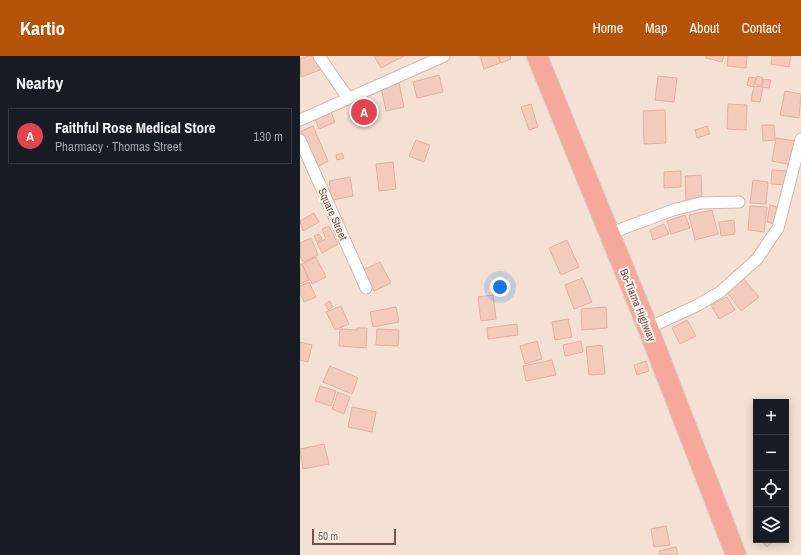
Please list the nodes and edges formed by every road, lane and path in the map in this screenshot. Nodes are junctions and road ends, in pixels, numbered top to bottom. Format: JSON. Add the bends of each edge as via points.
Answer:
{"nodes":[{"id":1,"x":319,"y":56,"type":"edge"},
{"id":2,"x":444,"y":56,"type":"edge"},
{"id":3,"x":537,"y":56,"type":"edge"},
{"id":4,"x":432,"y":58,"type":"edge"},
{"id":5,"x":348,"y":98,"type":"junction"},
{"id":6,"x":300,"y":120,"type":"edge"},
{"id":7,"x":801,"y":139,"type":"edge"},
{"id":8,"x":300,"y":140,"type":"edge"},
{"id":9,"x":739,"y":202,"type":"dead end"},
{"id":10,"x":608,"y":234,"type":"junction"},
{"id":11,"x":366,"y":288,"type":"dead end"},
{"id":12,"x":648,"y":328,"type":"junction"},
{"id":13,"x":736,"y":555,"type":"edge"}],
"edges":[{"from":1,"to":5,"type":"street"},
{"from":2,"to":4,"type":"street"},
{"from":3,"to":10,"type":"highway","name":"Bo-Tiama Highway"},
{"from":4,"to":5,"type":"street"},
{"from":5,"to":6,"type":"street"},
{"from":7,"to":12,"type":"street","via":[[778,228],[757,259],[720,292]]},
{"from":8,"to":11,"type":"street","name":"Square Street"},
{"from":9,"to":10,"type":"street","via":[[700,203]]},
{"from":10,"to":12,"type":"highway","name":"Bo-Tiama Highway"},
{"from":12,"to":13,"type":"highway","name":"Bo-Tiama Highway"}]}
